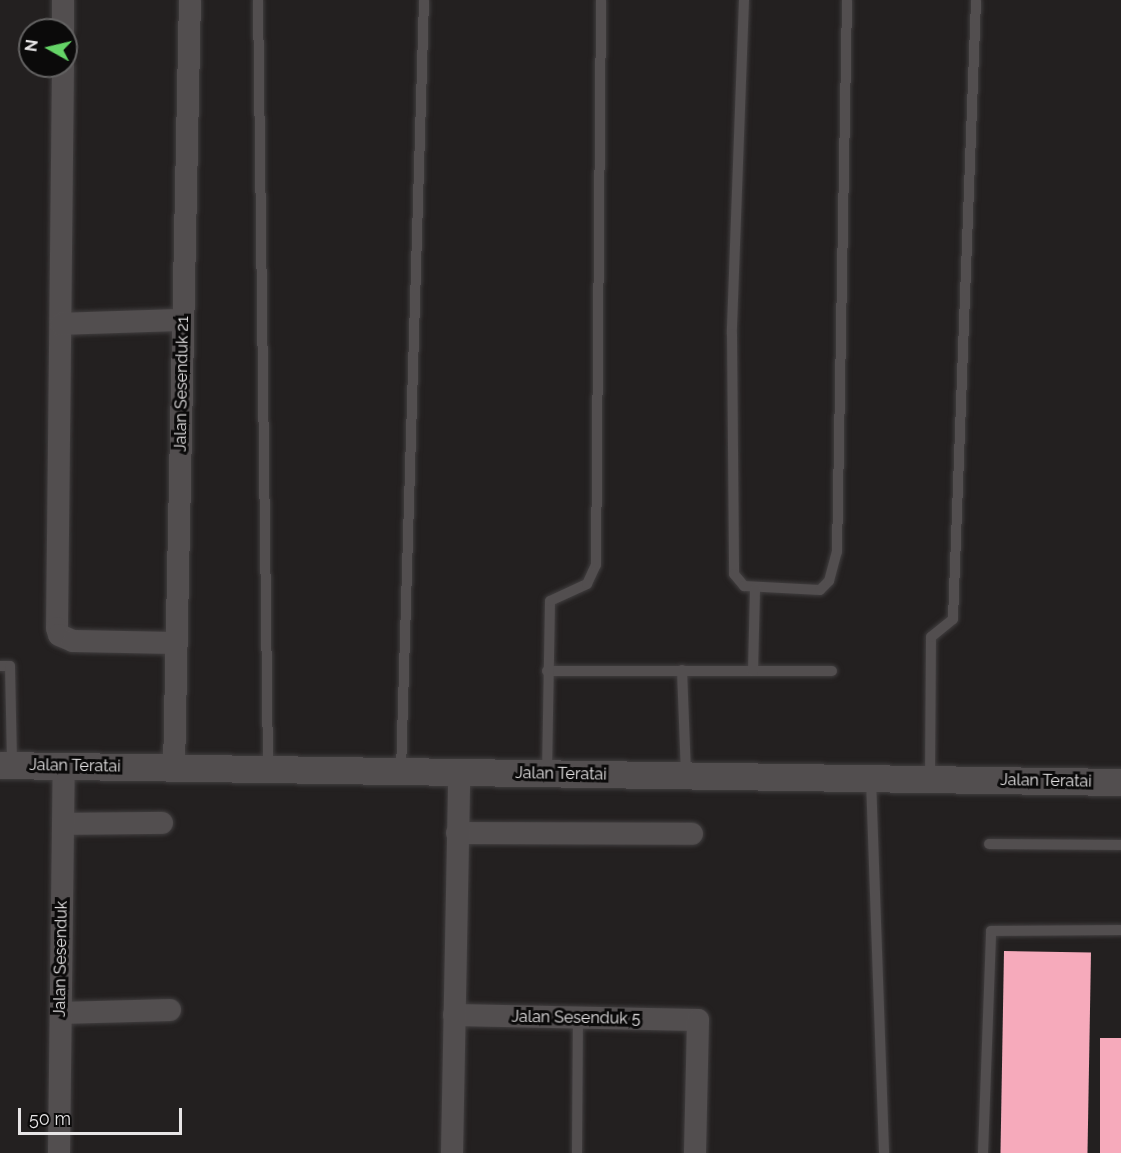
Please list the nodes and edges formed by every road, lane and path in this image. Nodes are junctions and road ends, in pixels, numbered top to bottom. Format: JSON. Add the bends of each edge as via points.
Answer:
{"nodes":[{"id":1,"x":63,"y":0,"type":"edge"},
{"id":2,"x":190,"y":0,"type":"edge"},
{"id":3,"x":258,"y":0,"type":"edge"},
{"id":4,"x":424,"y":0,"type":"edge"},
{"id":5,"x":601,"y":0,"type":"edge"},
{"id":6,"x":744,"y":0,"type":"edge"},
{"id":7,"x":847,"y":0,"type":"edge"},
{"id":8,"x":976,"y":0,"type":"edge"},
{"id":9,"x":63,"y":18,"type":"edge"},
{"id":10,"x":63,"y":78,"type":"edge"},
{"id":11,"x":183,"y":320,"type":"junction"},
{"id":12,"x":61,"y":324,"type":"junction"},
{"id":13,"x":755,"y":588,"type":"junction"},
{"id":14,"x":176,"y":643,"type":"junction"},
{"id":15,"x":0,"y":666,"type":"edge"},
{"id":16,"x":682,"y":670,"type":"junction"},
{"id":17,"x":753,"y":670,"type":"junction"},
{"id":18,"x":547,"y":671,"type":"junction"},
{"id":19,"x":832,"y":671,"type":"dead end"},
{"id":20,"x":6,"y":765,"type":"edge"},
{"id":21,"x":64,"y":766,"type":"junction"},
{"id":22,"x":174,"y":768,"type":"junction"},
{"id":23,"x":268,"y":769,"type":"junction"},
{"id":24,"x":401,"y":771,"type":"junction"},
{"id":25,"x":459,"y":772,"type":"junction"},
{"id":26,"x":547,"y":773,"type":"junction"},
{"id":27,"x":686,"y":776,"type":"junction"},
{"id":28,"x":871,"y":778,"type":"junction"},
{"id":29,"x":930,"y":779,"type":"junction"},
{"id":30,"x":1121,"y":782,"type":"edge"},
{"id":31,"x":162,"y":823,"type":"dead end"},
{"id":32,"x":63,"y":824,"type":"junction"},
{"id":33,"x":457,"y":833,"type":"junction"},
{"id":34,"x":692,"y":834,"type":"dead end"},
{"id":35,"x":989,"y":844,"type":"dead end"},
{"id":36,"x":1121,"y":845,"type":"edge"},
{"id":37,"x":1121,"y":930,"type":"edge"},
{"id":38,"x":170,"y":1010,"type":"dead end"},
{"id":39,"x":61,"y":1013,"type":"junction"},
{"id":40,"x":454,"y":1015,"type":"junction"},
{"id":41,"x":578,"y":1018,"type":"junction"},
{"id":42,"x":59,"y":1153,"type":"edge"},
{"id":43,"x":452,"y":1153,"type":"edge"},
{"id":44,"x":577,"y":1153,"type":"edge"},
{"id":45,"x":695,"y":1153,"type":"edge"},
{"id":46,"x":884,"y":1153,"type":"edge"},
{"id":47,"x":983,"y":1153,"type":"edge"}],
"edges":[{"from":1,"to":9,"type":"street"},
{"from":2,"to":11,"type":"street","name":"Jalan Sesenduk 21"},
{"from":3,"to":23,"type":"lane"},
{"from":4,"to":24,"type":"lane"},
{"from":5,"to":18,"type":"lane","via":[[596,565],[587,584],[550,602]]},
{"from":6,"to":13,"type":"lane","via":[[732,334],[734,574],[744,586]]},
{"from":7,"to":13,"type":"lane","via":[[837,552],[829,581],[820,590]]},
{"from":8,"to":29,"type":"lane","via":[[953,619],[931,637]]},
{"from":10,"to":12,"type":"street"},
{"from":11,"to":12,"type":"street"},
{"from":11,"to":14,"type":"street","name":"Jalan Sesenduk 21"},
{"from":12,"to":14,"type":"street","via":[[58,635],[108,643]]},
{"from":13,"to":17,"type":"lane"},
{"from":14,"to":22,"type":"street","name":"Jalan Sesenduk 21"},
{"from":15,"to":20,"type":"lane","via":[[10,666]]},
{"from":16,"to":17,"type":"lane"},
{"from":16,"to":18,"type":"lane"},
{"from":16,"to":27,"type":"lane"},
{"from":17,"to":19,"type":"lane"},
{"from":18,"to":26,"type":"lane"},
{"from":20,"to":21,"type":"street","name":"Jalan Teratai"},
{"from":21,"to":22,"type":"street","name":"Jalan Teratai"},
{"from":21,"to":32,"type":"street","name":"Jalan Sesenduk"},
{"from":22,"to":23,"type":"street","name":"Jalan Teratai"},
{"from":23,"to":24,"type":"street","name":"Jalan Teratai"},
{"from":24,"to":25,"type":"street","name":"Jalan Teratai"},
{"from":25,"to":26,"type":"street","name":"Jalan Teratai"},
{"from":25,"to":33,"type":"street"},
{"from":26,"to":27,"type":"street","name":"Jalan Teratai"},
{"from":27,"to":28,"type":"street","name":"Jalan Teratai"},
{"from":28,"to":29,"type":"street","name":"Jalan Teratai"},
{"from":28,"to":46,"type":"lane"},
{"from":29,"to":30,"type":"street","name":"Jalan Teratai"},
{"from":31,"to":32,"type":"street"},
{"from":32,"to":39,"type":"street","name":"Jalan Sesenduk"},
{"from":33,"to":34,"type":"street"},
{"from":33,"to":40,"type":"street"},
{"from":35,"to":36,"type":"lane"},
{"from":37,"to":47,"type":"lane","via":[[991,931]]},
{"from":38,"to":39,"type":"street"},
{"from":39,"to":42,"type":"street","name":"Jalan Sesenduk"},
{"from":40,"to":41,"type":"street","name":"Jalan Sesenduk 5"},
{"from":40,"to":43,"type":"street"},
{"from":41,"to":44,"type":"lane"},
{"from":41,"to":45,"type":"street","name":"Jalan Sesenduk 5","via":[[698,1020]]}]}
